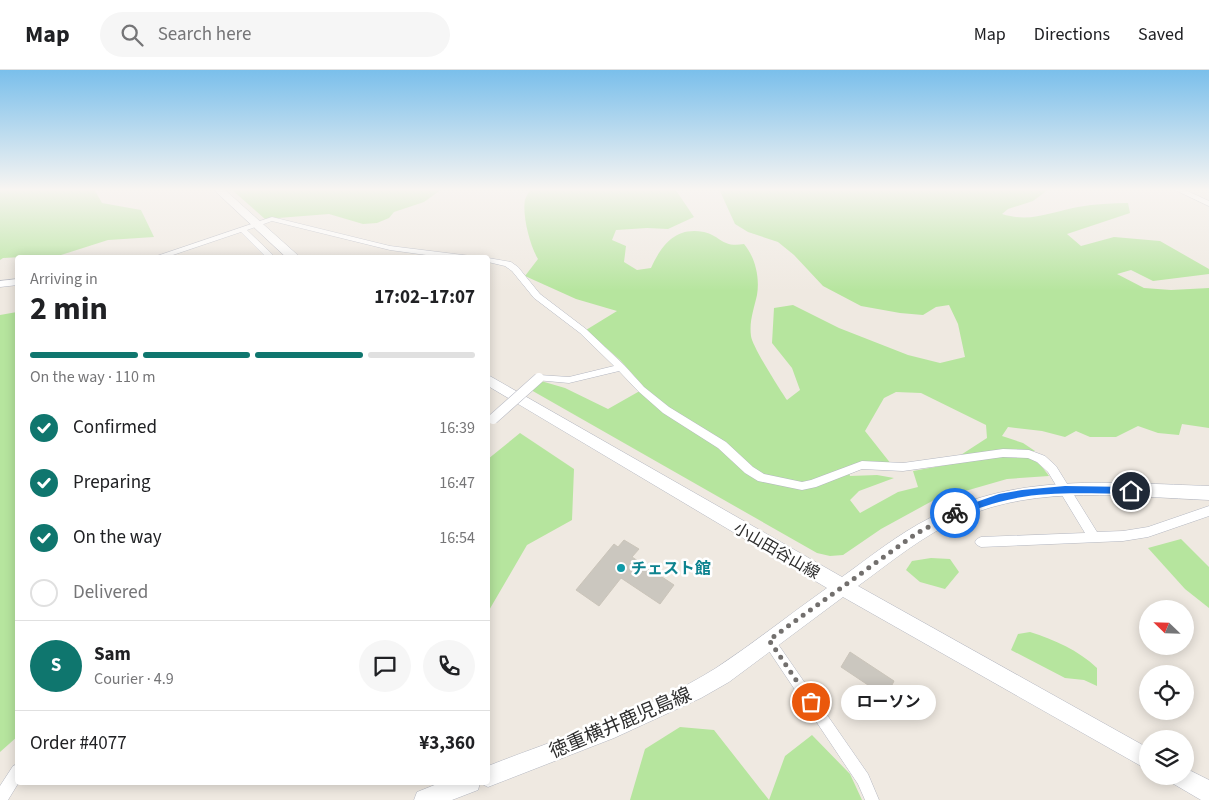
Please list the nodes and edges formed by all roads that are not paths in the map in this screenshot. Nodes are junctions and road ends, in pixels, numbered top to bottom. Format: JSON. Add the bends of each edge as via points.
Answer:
{"nodes":[{"id":1,"x":259,"y":223,"type":"edge"},
{"id":2,"x":289,"y":223,"type":"edge"},
{"id":3,"x":256,"y":224,"type":"junction"},
{"id":4,"x":242,"y":229,"type":"junction"},
{"id":5,"x":163,"y":255,"type":"edge"},
{"id":6,"x":269,"y":255,"type":"edge"},
{"id":7,"x":292,"y":255,"type":"edge"},
{"id":8,"x":447,"y":255,"type":"edge"},
{"id":9,"x":490,"y":260,"type":"edge"},
{"id":10,"x":15,"y":282,"type":"edge"},
{"id":11,"x":0,"y":284,"type":"edge"},
{"id":12,"x":621,"y":366,"type":"junction"},
{"id":13,"x":490,"y":381,"type":"edge"},
{"id":14,"x":490,"y":420,"type":"edge"},
{"id":15,"x":1065,"y":490,"type":"junction"},
{"id":16,"x":1209,"y":493,"type":"edge"},
{"id":17,"x":1209,"y":511,"type":"edge"},
{"id":18,"x":1094,"y":538,"type":"junction"},
{"id":19,"x":981,"y":542,"type":"dead end"},
{"id":20,"x":842,"y":587,"type":"junction"},
{"id":21,"x":769,"y":640,"type":"junction"},
{"id":22,"x":1139,"y":755,"type":"edge"},
{"id":23,"x":490,"y":775,"type":"edge"},
{"id":24,"x":15,"y":776,"type":"edge"},
{"id":25,"x":1194,"y":784,"type":"edge"},
{"id":26,"x":462,"y":785,"type":"edge"},
{"id":27,"x":1209,"y":792,"type":"edge"},
{"id":28,"x":0,"y":799,"type":"edge"},
{"id":29,"x":425,"y":800,"type":"edge"},
{"id":30,"x":872,"y":800,"type":"edge"}],
"edges":[{"from":1,"to":3,"type":"street"},
{"from":2,"to":8,"type":"street","via":[[390,248]]},
{"from":3,"to":4,"type":"street"},
{"from":3,"to":7,"type":"main road"},
{"from":4,"to":5,"type":"street"},
{"from":4,"to":6,"type":"street"},
{"from":9,"to":12,"type":"street","via":[[515,269],[537,296]]},
{"from":10,"to":11,"type":"street"},
{"from":12,"to":14,"type":"street","bridge":true,"via":[[569,380],[539,378]]},
{"from":12,"to":15,"type":"street","via":[[640,389],[666,410],[722,445],[749,470],[771,481],[802,486],[862,466],[903,467],[1019,452],[1041,458]]},
{"from":13,"to":20,"type":"main road","name":"小山田谷山線"},
{"from":15,"to":16,"type":"main road","name":"徳重横井鹿児島線"},
{"from":15,"to":18,"type":"street"},
{"from":15,"to":20,"type":"main road","name":"徳重横井鹿児島線","via":[[999,498],[947,516],[917,533]]},
{"from":17,"to":18,"type":"street","via":[[1148,532]]},
{"from":18,"to":19,"type":"street"},
{"from":20,"to":21,"type":"main road","name":"徳重横井鹿児島線"},
{"from":20,"to":22,"type":"main road","name":"小山田谷山線"},
{"from":21,"to":23,"type":"main road","name":"徳重横井鹿児島線","via":[[722,675],[678,700]]},
{"from":21,"to":30,"type":"street","via":[[863,779]]},
{"from":24,"to":28,"type":"street"},
{"from":25,"to":27,"type":"main road"},
{"from":26,"to":29,"type":"main road"}]}
